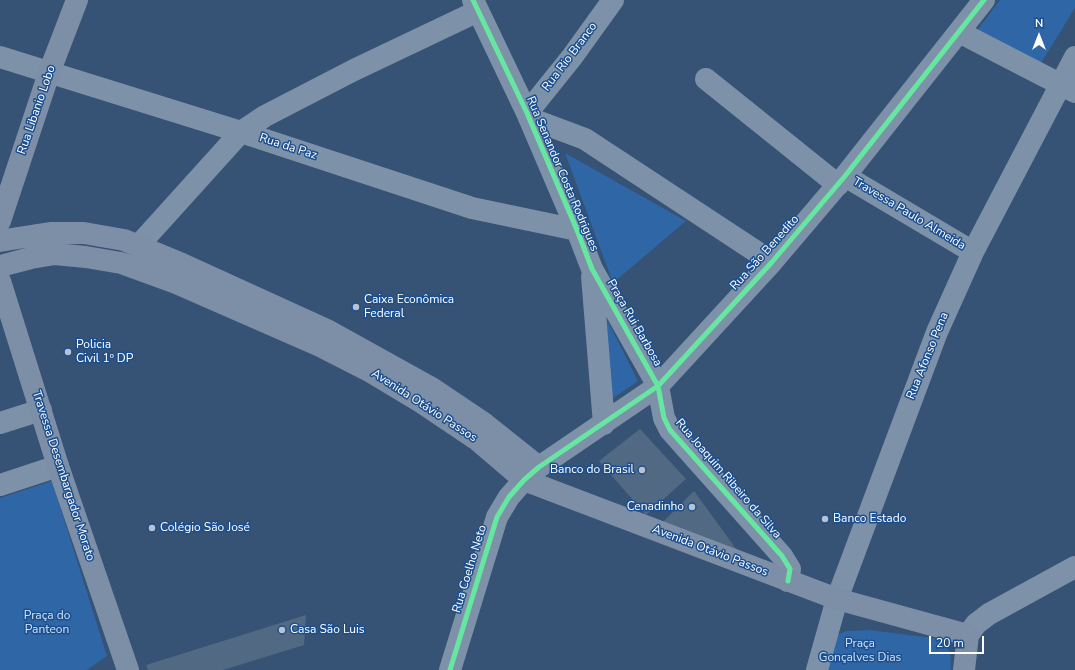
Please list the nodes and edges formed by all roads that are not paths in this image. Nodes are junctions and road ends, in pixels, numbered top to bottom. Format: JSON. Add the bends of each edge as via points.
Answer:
{"nodes":[{"id":1,"x":77,"y":0,"type":"edge"},
{"id":2,"x":613,"y":0,"type":"edge"},
{"id":3,"x":984,"y":0,"type":"edge"},
{"id":4,"x":475,"y":6,"type":"edge"},
{"id":5,"x":959,"y":32,"type":"junction"},
{"id":6,"x":0,"y":57,"type":"edge"},
{"id":7,"x":1075,"y":57,"type":"edge"},
{"id":8,"x":49,"y":73,"type":"junction"},
{"id":9,"x":706,"y":79,"type":"dead end"},
{"id":10,"x":1068,"y":89,"type":"edge"},
{"id":11,"x":528,"y":116,"type":"junction"},
{"id":12,"x":241,"y":132,"type":"junction"},
{"id":13,"x":841,"y":181,"type":"junction"},
{"id":14,"x":0,"y":221,"type":"edge"},
{"id":15,"x":577,"y":230,"type":"junction"},
{"id":16,"x":0,"y":241,"type":"edge"},
{"id":17,"x":138,"y":246,"type":"junction"},
{"id":18,"x":973,"y":252,"type":"junction"},
{"id":19,"x":772,"y":262,"type":"junction"},
{"id":20,"x":0,"y":266,"type":"edge"},
{"id":21,"x":592,"y":269,"type":"junction"},
{"id":22,"x":0,"y":281,"type":"edge"},
{"id":23,"x":658,"y":386,"type":"junction"},
{"id":24,"x":426,"y":394,"type":"junction"},
{"id":25,"x":41,"y":410,"type":"junction"},
{"id":26,"x":0,"y":424,"type":"edge"},
{"id":27,"x":604,"y":424,"type":"junction"},
{"id":28,"x":58,"y":466,"type":"junction"},
{"id":29,"x":531,"y":473,"type":"junction"},
{"id":30,"x":0,"y":485,"type":"edge"},
{"id":31,"x":1075,"y":567,"type":"edge"},
{"id":32,"x":788,"y":581,"type":"junction"},
{"id":33,"x":837,"y":599,"type":"junction"},
{"id":34,"x":968,"y":635,"type":"junction"},
{"id":35,"x":122,"y":664,"type":"edge"},
{"id":36,"x":450,"y":670,"type":"edge"},
{"id":37,"x":817,"y":670,"type":"edge"},
{"id":38,"x":964,"y":670,"type":"edge"}],
"edges":[{"from":1,"to":8,"type":"main road","name":"Rua Libanio Lobo"},
{"from":2,"to":11,"type":"street","name":"Rua Rio Branco"},
{"from":3,"to":5,"type":"street","name":"Rua São Benedito"},
{"from":4,"to":11,"type":"street","name":"Rua Senandor Costa Rodrigues"},
{"from":4,"to":12,"type":"street","via":[[265,116]]},
{"from":5,"to":10,"type":"street"},
{"from":5,"to":13,"type":"street","name":"Rua São Benedito"},
{"from":6,"to":8,"type":"street","name":"Rua da Paz"},
{"from":7,"to":10,"type":"street","name":"Rua Afonso Pena"},
{"from":8,"to":12,"type":"street","name":"Rua da Paz"},
{"from":8,"to":14,"type":"main road","name":"Rua Libanio Lobo"},
{"from":9,"to":13,"type":"street","name":"Travessa Paulo Almeida"},
{"from":10,"to":18,"type":"street","name":"Rua Afonso Pena"},
{"from":11,"to":15,"type":"street","name":"Rua Senandor Costa Rodrigues"},
{"from":11,"to":19,"type":"street","via":[[585,139]]},
{"from":12,"to":15,"type":"street","name":"Rua da Paz","via":[[472,208]]},
{"from":12,"to":17,"type":"street"},
{"from":13,"to":18,"type":"street","name":"Travessa Paulo Almeida"},
{"from":13,"to":19,"type":"street","name":"Rua São Benedito"},
{"from":15,"to":21,"type":"street","name":"Rua Senandor Costa Rodrigues"},
{"from":16,"to":17,"type":"main road","name":"Avenida Otávio Passos","via":[[50,233],[84,233],[124,240]]},
{"from":17,"to":24,"type":"main road","name":"Avenida Otávio Passos","via":[[329,331]]},
{"from":18,"to":33,"type":"street","name":"Rua Afonso Pena","via":[[920,374]]},
{"from":19,"to":23,"type":"street","name":"Rua São Benedito"},
{"from":20,"to":24,"type":"main road","name":"Avenida Otávio Passos","via":[[55,254],[86,256],[121,263],[176,283]]},
{"from":21,"to":23,"type":"street","name":"Praça Rui Barbosa"},
{"from":21,"to":27,"type":"street","name":"Praça Rui Barbosa"},
{"from":22,"to":25,"type":"main road","name":"Travessa Desembargador Morato"},
{"from":23,"to":27,"type":"street","name":"Rua São Benedito"},
{"from":23,"to":32,"type":"street","name":"Rua Joaquim Ribeiro da Silva","via":[[664,418],[670,430],[782,556],[790,570]]},
{"from":24,"to":29,"type":"main road","name":"Avenida Otávio Passos","via":[[476,439]]},
{"from":25,"to":26,"type":"street"},
{"from":25,"to":28,"type":"main road","name":"Travessa Desembargador Morato"},
{"from":27,"to":29,"type":"street","name":"Rua São Benedito"},
{"from":28,"to":30,"type":"street"},
{"from":28,"to":35,"type":"main road","name":"Travessa Desembargador Morato"},
{"from":29,"to":32,"type":"main road","name":"Avenida Otávio Passos"},
{"from":29,"to":36,"type":"street","name":"Rua Coelho Neto","via":[[497,517]]},
{"from":31,"to":34,"type":"street","via":[[989,614],[976,624]]},
{"from":32,"to":33,"type":"main road","name":"Avenida Otávio Passos"},
{"from":33,"to":34,"type":"main road","name":"Avenida Otávio Passos"},
{"from":33,"to":37,"type":"street","name":"Rua Afonso Pena"},
{"from":34,"to":38,"type":"main road"}]}
